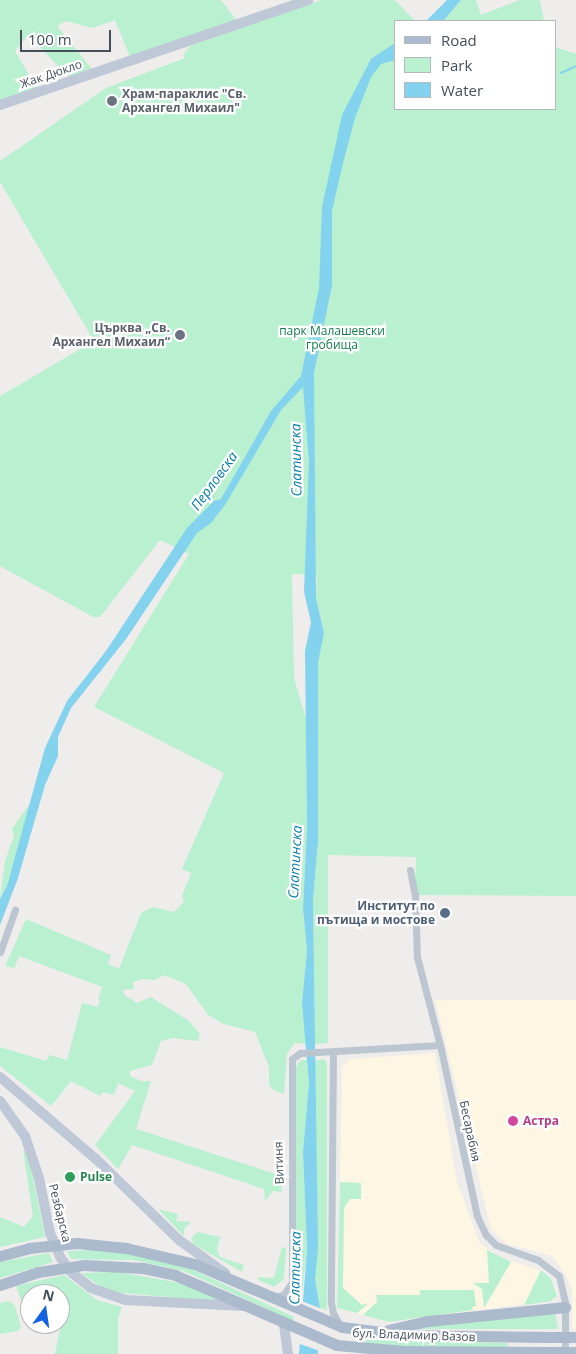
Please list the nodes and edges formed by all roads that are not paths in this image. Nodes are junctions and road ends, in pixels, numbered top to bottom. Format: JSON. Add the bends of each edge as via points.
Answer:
{"nodes":[{"id":1,"x":309,"y":0,"type":"edge"},
{"id":2,"x":0,"y":106,"type":"edge"},
{"id":3,"x":410,"y":870,"type":"dead end"},
{"id":4,"x":15,"y":910,"type":"dead end"},
{"id":5,"x":0,"y":952,"type":"edge"},
{"id":6,"x":440,"y":1045,"type":"junction"},
{"id":7,"x":333,"y":1052,"type":"junction"},
{"id":8,"x":0,"y":1077,"type":"edge"},
{"id":9,"x":0,"y":1101,"type":"edge"},
{"id":10,"x":0,"y":1256,"type":"edge"},
{"id":11,"x":243,"y":1284,"type":"junction"},
{"id":12,"x":0,"y":1285,"type":"edge"},
{"id":13,"x":272,"y":1298,"type":"junction"},
{"id":14,"x":248,"y":1306,"type":"junction"},
{"id":15,"x":565,"y":1307,"type":"junction"},
{"id":16,"x":289,"y":1327,"type":"junction"},
{"id":17,"x":342,"y":1327,"type":"junction"},
{"id":18,"x":379,"y":1332,"type":"junction"},
{"id":19,"x":576,"y":1337,"type":"edge"},
{"id":20,"x":332,"y":1347,"type":"edge"},
{"id":21,"x":360,"y":1348,"type":"junction"},
{"id":22,"x":576,"y":1352,"type":"edge"},
{"id":23,"x":288,"y":1354,"type":"edge"},
{"id":24,"x":376,"y":1354,"type":"edge"},
{"id":25,"x":565,"y":1354,"type":"edge"}],
"edges":[{"from":1,"to":2,"type":"street","name":"Жак Дюкло"},
{"from":3,"to":6,"type":"street","name":"Бесарабия","via":[[415,895],[416,956]]},
{"from":4,"to":5,"type":"street"},
{"from":6,"to":7,"type":"street","name":"Витиня"},
{"from":6,"to":15,"type":"street","name":"Бесарабия","via":[[482,1229],[489,1240],[503,1249],[538,1260],[554,1271],[562,1282]]},
{"from":7,"to":13,"type":"street","name":"Витиня","via":[[300,1052],[290,1062],[292,1282],[284,1294]]},
{"from":7,"to":17,"type":"street","via":[[331,1302],[333,1313]]},
{"from":8,"to":11,"type":"street","via":[[73,1138],[179,1240]]},
{"from":9,"to":14,"type":"street","name":"Резбарска","via":[[24,1136],[33,1156],[50,1233],[60,1257],[91,1288],[125,1300]]},
{"from":10,"to":11,"type":"main road","name":"бул. Владимир Вазов","bridge":true,"via":[[29,1248],[77,1243],[126,1248],[164,1256]]},
{"from":11,"to":13,"type":"main road","name":"бул. Владимир Вазов"},
{"from":12,"to":14,"type":"main road","name":"бул. Владимир Вазов","bridge":true,"via":[[38,1272],[84,1265],[143,1268],[175,1275]]},
{"from":13,"to":17,"type":"main road","name":"бул. Владимир Вазов"},
{"from":14,"to":16,"type":"main road","name":"бул. Владимир Вазов"},
{"from":15,"to":18,"type":"main road","via":[[428,1321]]},
{"from":15,"to":25,"type":"street","name":"Бесарабия"},
{"from":16,"to":20,"type":"main road","name":"бул. Владимир Вазов"},
{"from":16,"to":23,"type":"street"},
{"from":17,"to":18,"type":"main road","name":"бул. Владимир Вазов"},
{"from":18,"to":19,"type":"main road","name":"бул. Владимир Вазов","bridge":true},
{"from":20,"to":21,"type":"main road","name":"бул. Владимир Вазов"},
{"from":21,"to":22,"type":"main road","name":"бул. Владимир Вазов","bridge":true},
{"from":21,"to":24,"type":"main road"}]}
